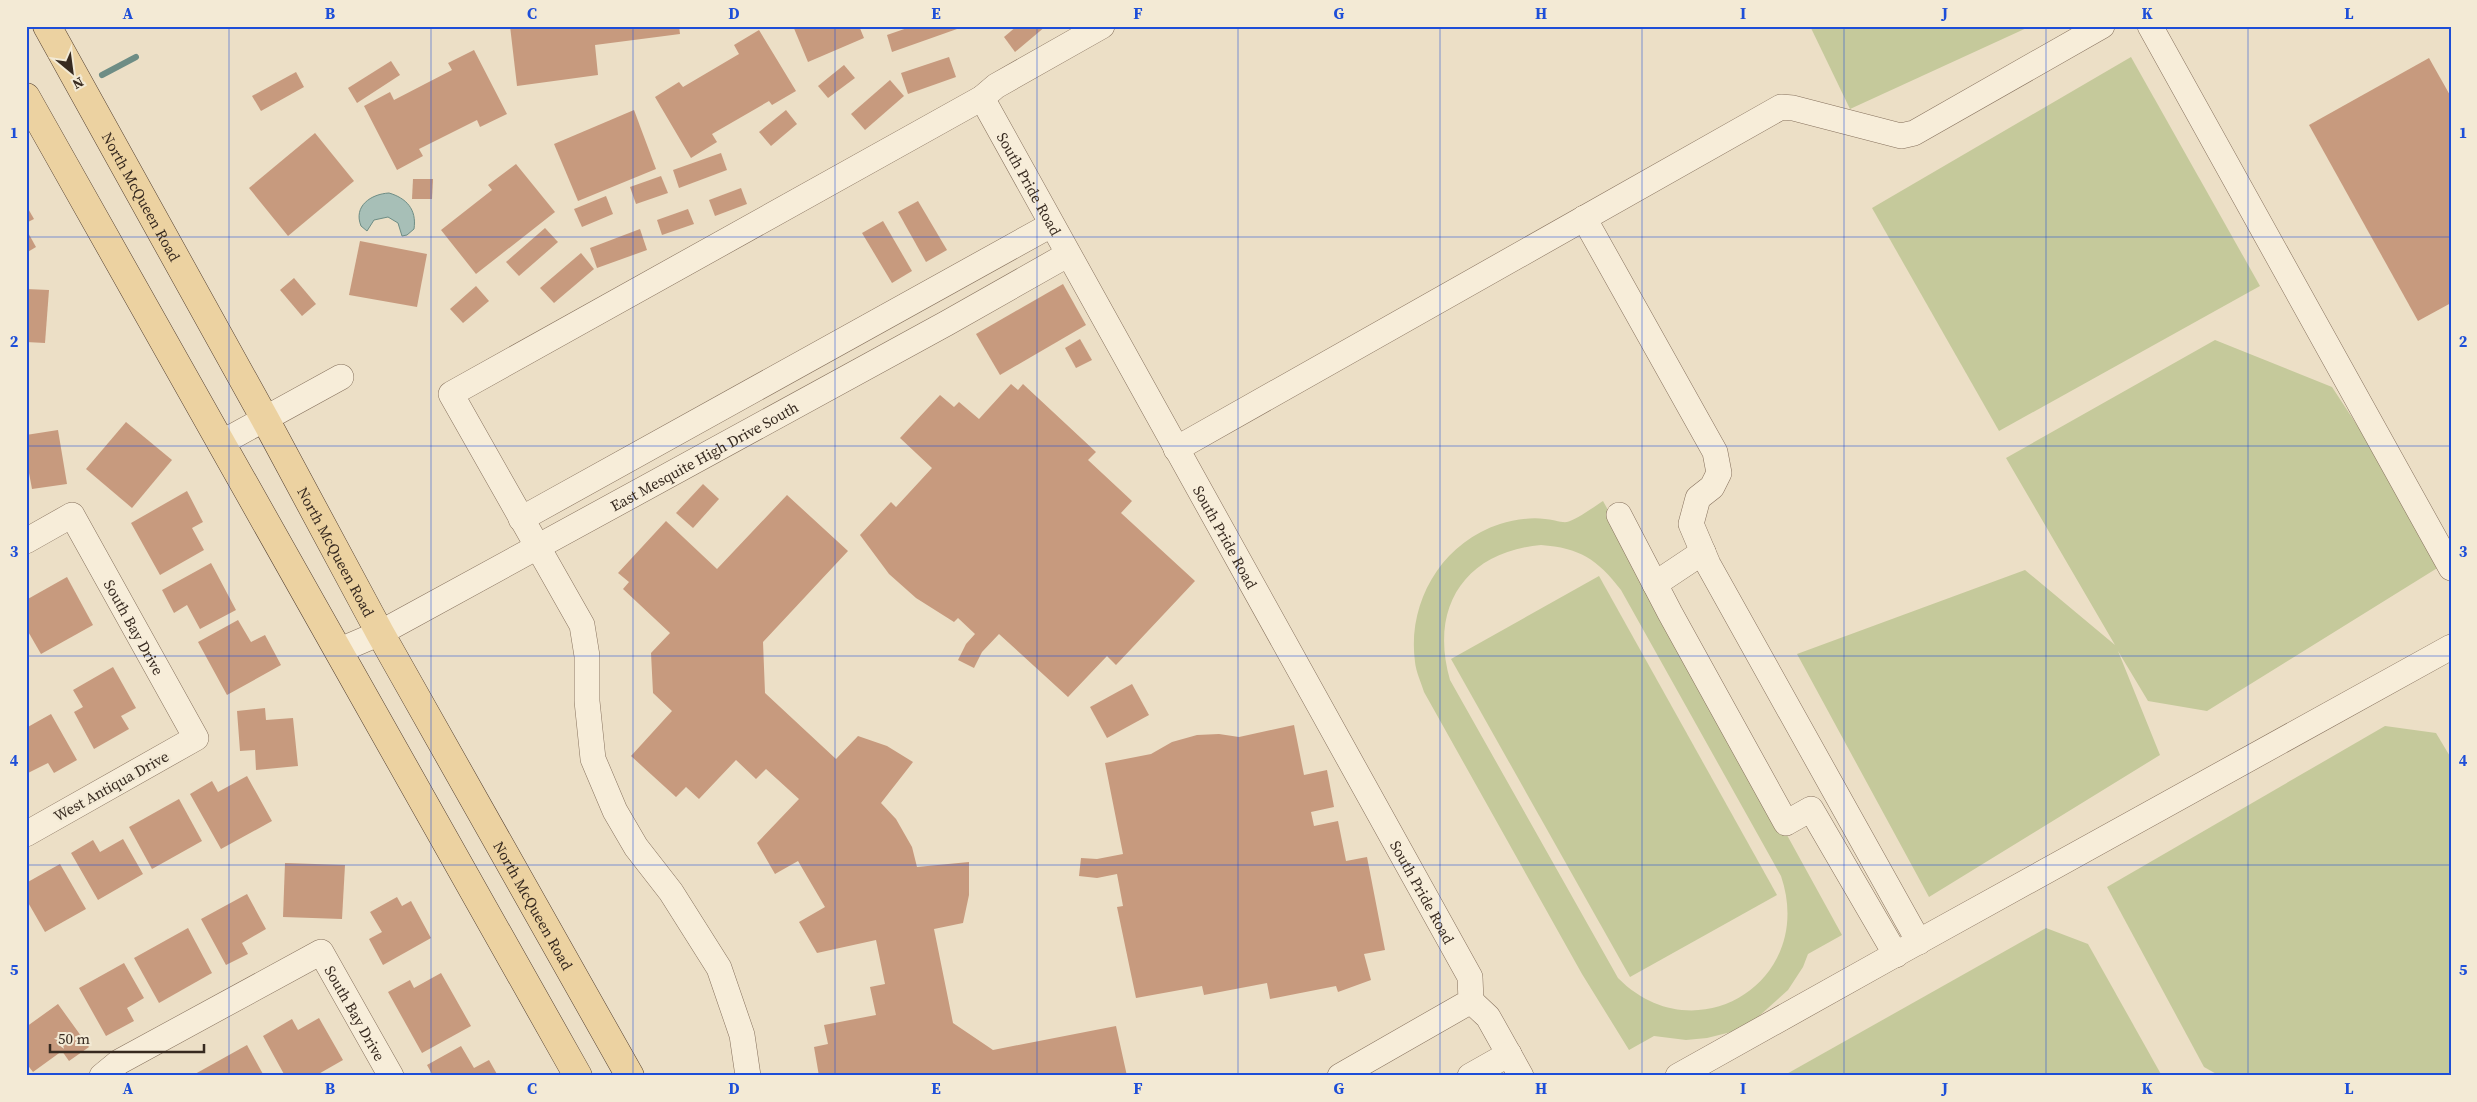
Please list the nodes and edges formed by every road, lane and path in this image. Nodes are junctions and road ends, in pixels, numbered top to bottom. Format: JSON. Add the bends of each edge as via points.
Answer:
{"nodes":[{"id":1,"x":46,"y":26,"type":"edge"},
{"id":2,"x":1102,"y":26,"type":"edge"},
{"id":3,"x":2102,"y":26,"type":"edge"},
{"id":4,"x":2150,"y":26,"type":"edge"},
{"id":5,"x":26,"y":97,"type":"edge"},
{"id":6,"x":982,"y":98,"type":"junction"},
{"id":7,"x":1584,"y":218,"type":"junction"},
{"id":8,"x":1051,"y":225,"type":"junction"},
{"id":9,"x":1067,"y":255,"type":"junction"},
{"id":10,"x":341,"y":378,"type":"dead end"},
{"id":11,"x":265,"y":419,"type":"junction"},
{"id":12,"x":221,"y":443,"type":"junction"},
{"id":13,"x":1176,"y":449,"type":"junction"},
{"id":14,"x":1619,"y":516,"type":"dead end"},
{"id":15,"x":521,"y":519,"type":"junction"},
{"id":16,"x":26,"y":541,"type":"edge"},
{"id":17,"x":537,"y":547,"type":"junction"},
{"id":18,"x":1703,"y":552,"type":"junction"},
{"id":19,"x":2451,"y":568,"type":"edge"},
{"id":20,"x":1655,"y":584,"type":"junction"},
{"id":21,"x":380,"y":633,"type":"junction"},
{"id":22,"x":2451,"y":648,"type":"edge"},
{"id":23,"x":338,"y":651,"type":"junction"},
{"id":24,"x":196,"y":738,"type":"joint"},
{"id":25,"x":26,"y":834,"type":"edge"},
{"id":26,"x":1919,"y":942,"type":"junction"},
{"id":27,"x":1896,"y":955,"type":"junction"},
{"id":28,"x":1470,"y":989,"type":"junction"},
{"id":29,"x":1509,"y":1054,"type":"junction"},
{"id":30,"x":102,"y":1076,"type":"edge"},
{"id":31,"x":391,"y":1076,"type":"edge"},
{"id":32,"x":578,"y":1076,"type":"edge"},
{"id":33,"x":630,"y":1076,"type":"edge"},
{"id":34,"x":748,"y":1076,"type":"edge"},
{"id":35,"x":1340,"y":1076,"type":"edge"},
{"id":36,"x":1470,"y":1076,"type":"edge"},
{"id":37,"x":1521,"y":1076,"type":"edge"},
{"id":38,"x":1678,"y":1076,"type":"edge"}],
"edges":[{"from":1,"to":11,"type":"main road","name":"North McQueen Road"},
{"from":2,"to":6,"type":"street","via":[[996,86]]},
{"from":3,"to":7,"type":"street","via":[[1908,135],[1781,107]]},
{"from":4,"to":19,"type":"street"},
{"from":5,"to":12,"type":"main road"},
{"from":6,"to":8,"type":"street","name":"South Pride Road"},
{"from":6,"to":15,"type":"street","via":[[451,394]]},
{"from":7,"to":13,"type":"street"},
{"from":7,"to":18,"type":"street","via":[[1714,452],[1719,473],[1712,487],[1698,498],[1691,524]]},
{"from":8,"to":9,"type":"street","name":"South Pride Road"},
{"from":8,"to":15,"type":"street"},
{"from":9,"to":13,"type":"street","name":"South Pride Road"},
{"from":9,"to":17,"type":"street","name":"East Mesquite High Drive South"},
{"from":10,"to":11,"type":"street"},
{"from":11,"to":12,"type":"street"},
{"from":11,"to":21,"type":"main road","name":"North McQueen Road"},
{"from":12,"to":23,"type":"main road"},
{"from":13,"to":28,"type":"street","name":"South Pride Road"},
{"from":14,"to":20,"type":"street"},
{"from":15,"to":17,"type":"street"},
{"from":16,"to":24,"type":"street","name":"South Bay Drive","via":[[72,515]]},
{"from":17,"to":21,"type":"street","name":"East Mesquite High Drive South"},
{"from":17,"to":34,"type":"street","via":[[582,625],[593,759],[615,811],[636,847],[671,892],[719,968],[742,1035]]},
{"from":18,"to":20,"type":"street"},
{"from":18,"to":26,"type":"street"},
{"from":20,"to":27,"type":"street","via":[[1786,823],[1811,809]]},
{"from":21,"to":23,"type":"street","name":"East Mesquite High Drive South"},
{"from":21,"to":33,"type":"main road","name":"North McQueen Road"},
{"from":22,"to":26,"type":"street","via":[[1997,896]]},
{"from":23,"to":32,"type":"main road"},
{"from":24,"to":25,"type":"street","name":"West Antiqua Drive"},
{"from":26,"to":27,"type":"street"},
{"from":27,"to":38,"type":"street"},
{"from":28,"to":29,"type":"street","name":"South Pride Road"},
{"from":28,"to":35,"type":"street"},
{"from":29,"to":36,"type":"street"},
{"from":29,"to":37,"type":"street","name":"South Pride Road"},
{"from":30,"to":31,"type":"street","name":"South Bay Drive","via":[[119,1062],[321,952]]}]}
